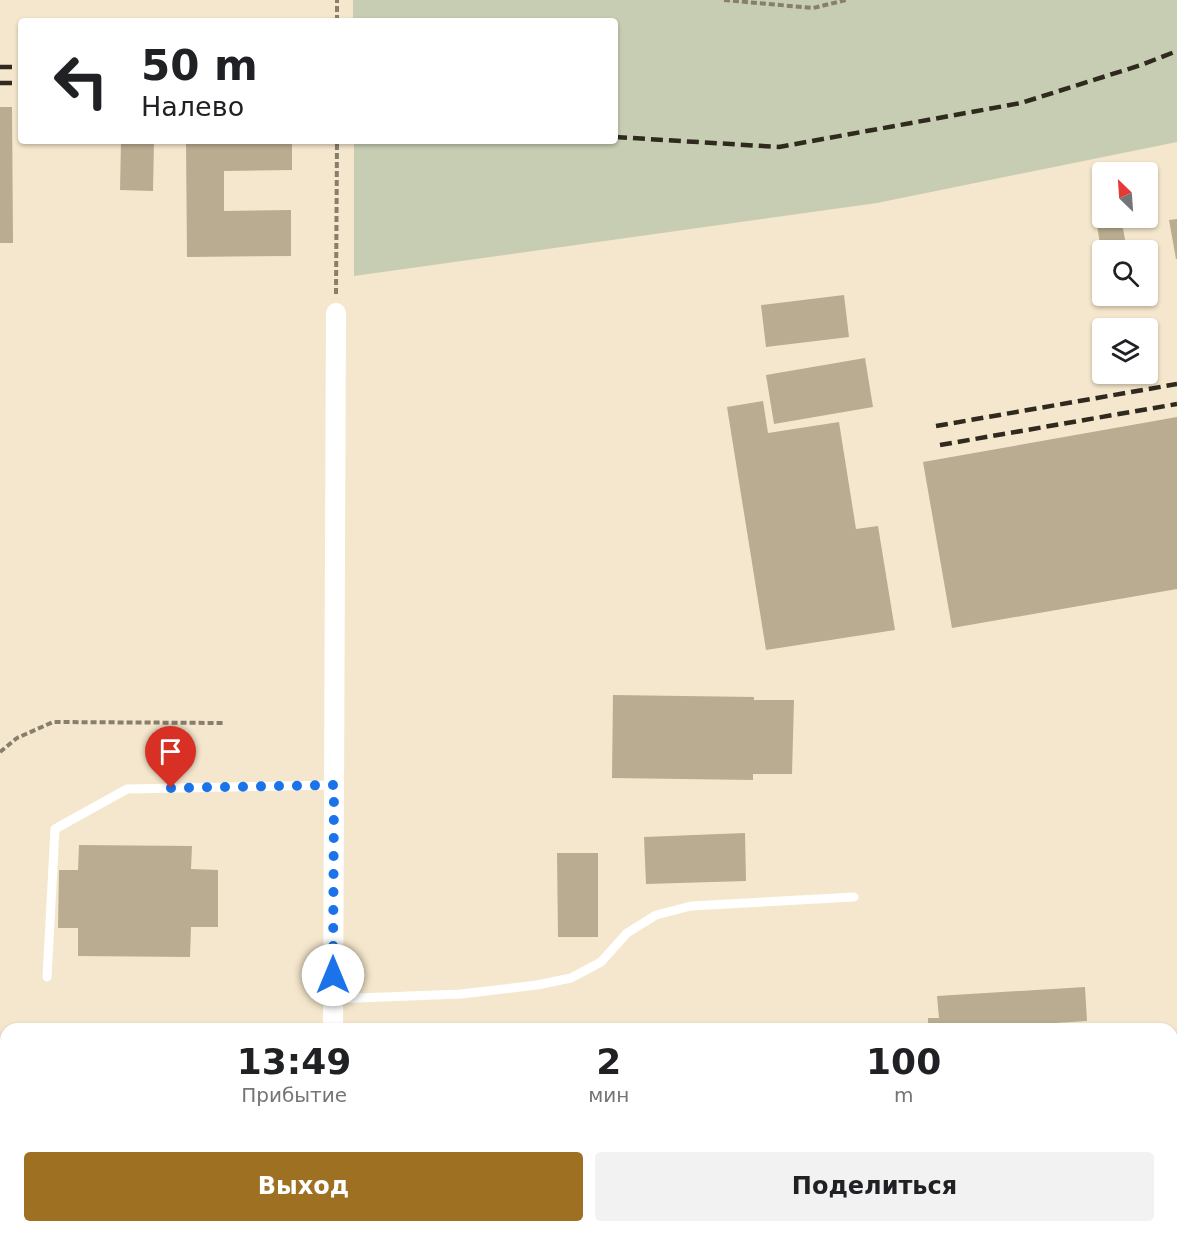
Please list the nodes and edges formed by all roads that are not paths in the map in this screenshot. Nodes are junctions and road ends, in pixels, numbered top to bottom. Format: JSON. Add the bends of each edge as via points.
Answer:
{"nodes":[{"id":1,"x":336,"y":313,"type":"road end"},
{"id":2,"x":334,"y":785,"type":"junction"},
{"id":3,"x":854,"y":897,"type":"dead end"},
{"id":4,"x":47,"y":977,"type":"dead end"},
{"id":5,"x":333,"y":999,"type":"junction"},
{"id":6,"x":333,"y":1023,"type":"edge"}],
"edges":[{"from":1,"to":2,"type":"street"},
{"from":2,"to":4,"type":"lane","via":[[128,789],[55,829]]},
{"from":2,"to":5,"type":"street"},
{"from":3,"to":5,"type":"lane","via":[[673,910],[656,915],[627,933],[601,962],[571,978],[537,985],[461,994]]},
{"from":5,"to":6,"type":"street"}]}
